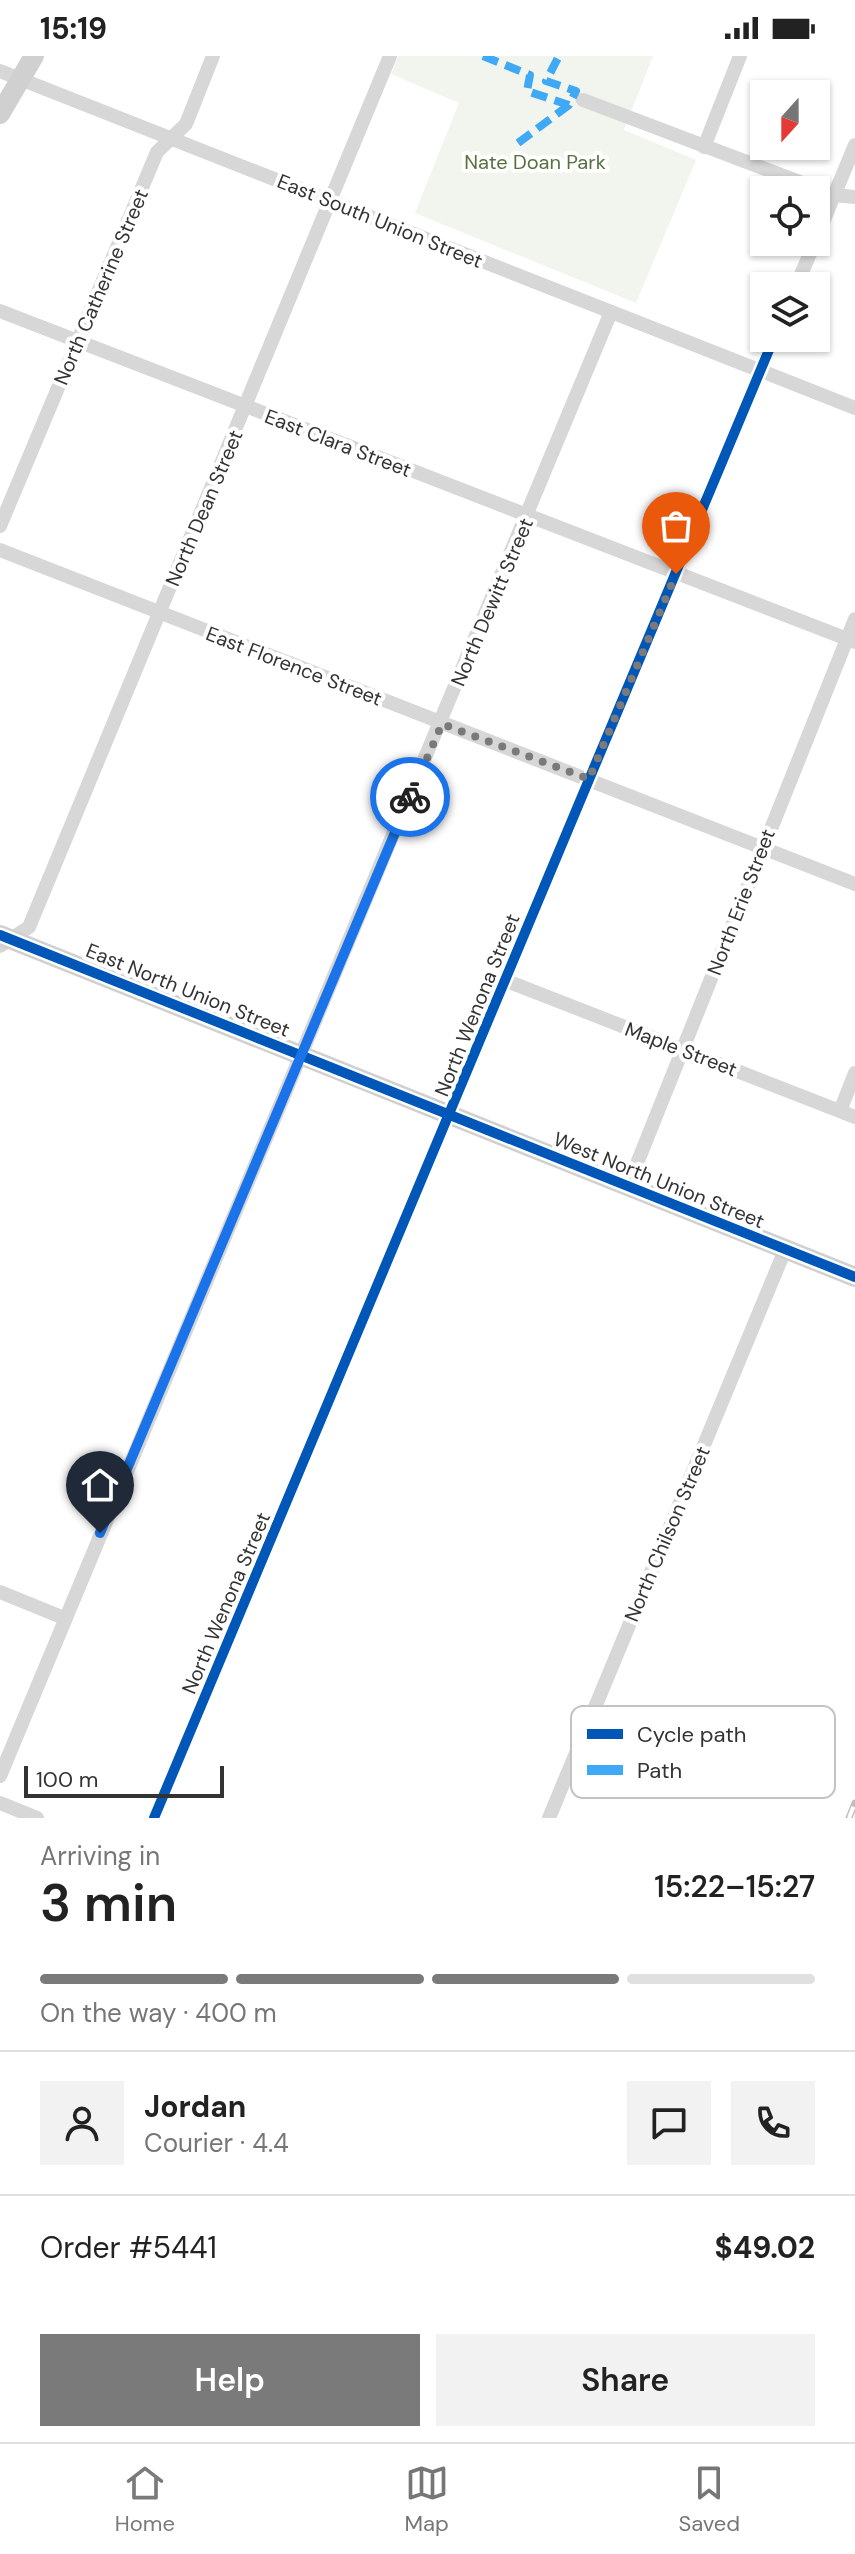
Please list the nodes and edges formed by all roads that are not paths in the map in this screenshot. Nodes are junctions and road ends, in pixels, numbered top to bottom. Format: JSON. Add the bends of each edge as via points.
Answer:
{"nodes":[{"id":1,"x":34,"y":56,"type":"edge"},
{"id":2,"x":213,"y":56,"type":"edge"},
{"id":3,"x":390,"y":56,"type":"edge"},
{"id":4,"x":740,"y":56,"type":"edge"},
{"id":5,"x":0,"y":71,"type":"edge"},
{"id":6,"x":21,"y":79,"type":"junction"},
{"id":7,"x":583,"y":100,"type":"dead end"},
{"id":8,"x":0,"y":114,"type":"edge"},
{"id":9,"x":174,"y":139,"type":"junction"},
{"id":10,"x":855,"y":145,"type":"edge"},
{"id":11,"x":704,"y":147,"type":"junction"},
{"id":12,"x":834,"y":195,"type":"junction"},
{"id":13,"x":855,"y":197,"type":"edge"},
{"id":14,"x":331,"y":202,"type":"junction"},
{"id":15,"x":830,"y":204,"type":"edge"},
{"id":16,"x":0,"y":311,"type":"edge"},
{"id":17,"x":611,"y":312,"type":"junction"},
{"id":18,"x":78,"y":342,"type":"junction"},
{"id":19,"x":768,"y":352,"type":"edge"},
{"id":20,"x":760,"y":371,"type":"junction"},
{"id":21,"x":246,"y":407,"type":"junction"},
{"id":22,"x":855,"y":408,"type":"edge"},
{"id":23,"x":527,"y":517,"type":"junction"},
{"id":24,"x":0,"y":526,"type":"edge"},
{"id":25,"x":0,"y":550,"type":"edge"},
{"id":26,"x":676,"y":574,"type":"junction"},
{"id":27,"x":161,"y":614,"type":"junction"},
{"id":28,"x":855,"y":619,"type":"edge"},
{"id":29,"x":851,"y":641,"type":"edge"},
{"id":30,"x":442,"y":724,"type":"junction"},
{"id":31,"x":589,"y":779,"type":"junction"},
{"id":32,"x":763,"y":846,"type":"junction"},
{"id":33,"x":855,"y":884,"type":"edge"},
{"id":34,"x":4,"y":940,"type":"edge"},
{"id":35,"x":507,"y":981,"type":"junction"},
{"id":36,"x":684,"y":1050,"type":"junction"},
{"id":37,"x":301,"y":1055,"type":"junction"},
{"id":38,"x":855,"y":1073,"type":"edge"},
{"id":39,"x":840,"y":1111,"type":"junction"},
{"id":40,"x":450,"y":1117,"type":"junction"},
{"id":41,"x":855,"y":1117,"type":"edge"},
{"id":42,"x":628,"y":1186,"type":"junction"},
{"id":43,"x":785,"y":1250,"type":"junction"},
{"id":44,"x":855,"y":1277,"type":"edge"},
{"id":45,"x":0,"y":1592,"type":"edge"},
{"id":46,"x":64,"y":1618,"type":"junction"},
{"id":47,"x":596,"y":1706,"type":"edge"},
{"id":48,"x":571,"y":1765,"type":"edge"},
{"id":49,"x":0,"y":1776,"type":"edge"},
{"id":50,"x":0,"y":1803,"type":"edge"},
{"id":51,"x":34,"y":1818,"type":"edge"},
{"id":52,"x":154,"y":1818,"type":"edge"},
{"id":53,"x":549,"y":1818,"type":"edge"}],
"edges":[{"from":1,"to":6,"type":"street"},
{"from":2,"to":9,"type":"street","name":"North Catherine Street","via":[[186,124]]},
{"from":3,"to":14,"type":"street","name":"North Dean Street"},
{"from":4,"to":11,"type":"street"},
{"from":5,"to":6,"type":"street","name":"East South Union Street"},
{"from":6,"to":8,"type":"street"},
{"from":6,"to":9,"type":"street","name":"East South Union Street"},
{"from":7,"to":11,"type":"street"},
{"from":9,"to":14,"type":"street","name":"East South Union Street"},
{"from":9,"to":18,"type":"street","name":"North Catherine Street","via":[[157,152]]},
{"from":10,"to":12,"type":"street"},
{"from":11,"to":12,"type":"street"},
{"from":12,"to":13,"type":"street"},
{"from":12,"to":15,"type":"street"},
{"from":14,"to":17,"type":"street","name":"East South Union Street"},
{"from":14,"to":21,"type":"street","name":"North Dean Street"},
{"from":16,"to":18,"type":"street","name":"East Clara Street"},
{"from":17,"to":20,"type":"street","name":"East South Union Street"},
{"from":17,"to":23,"type":"street","name":"North Dewitt Street"},
{"from":18,"to":21,"type":"street","name":"East Clara Street"},
{"from":18,"to":24,"type":"street","name":"North Catherine Street"},
{"from":19,"to":20,"type":"street","name":"North Wenona Street"},
{"from":20,"to":22,"type":"street","name":"East South Union Street"},
{"from":20,"to":26,"type":"street","name":"North Wenona Street"},
{"from":21,"to":23,"type":"street","name":"East Clara Street"},
{"from":21,"to":27,"type":"street","name":"North Dean Street"},
{"from":23,"to":26,"type":"street","name":"East Clara Street"},
{"from":23,"to":30,"type":"street","name":"North Dewitt Street"},
{"from":25,"to":27,"type":"street","name":"East Florence Street"},
{"from":26,"to":29,"type":"street","name":"East Clara Street"},
{"from":26,"to":31,"type":"street","name":"North Wenona Street"},
{"from":27,"to":30,"type":"street","name":"East Florence Street"},
{"from":27,"to":34,"type":"street","name":"North Dean Street","via":[[29,927]]},
{"from":28,"to":29,"type":"street","name":"North Erie Street"},
{"from":29,"to":32,"type":"street","name":"North Erie Street"},
{"from":30,"to":31,"type":"street","name":"East Florence Street"},
{"from":30,"to":37,"type":"street","name":"North Dewitt Street"},
{"from":31,"to":32,"type":"street","name":"East Florence Street"},
{"from":31,"to":35,"type":"street","name":"North Wenona Street"},
{"from":32,"to":33,"type":"street","name":"East Florence Street"},
{"from":32,"to":36,"type":"street","name":"North Erie Street"},
{"from":34,"to":37,"type":"street","name":"East North Union Street"},
{"from":35,"to":36,"type":"street","name":"Maple Street"},
{"from":35,"to":40,"type":"street","name":"North Wenona Street"},
{"from":36,"to":39,"type":"street","name":"Maple Street"},
{"from":36,"to":42,"type":"street","name":"North Erie Street"},
{"from":37,"to":40,"type":"street","name":"East North Union Street"},
{"from":37,"to":46,"type":"street","name":"North Dewitt Street"},
{"from":38,"to":39,"type":"street"},
{"from":39,"to":41,"type":"street","name":"Maple Street"},
{"from":40,"to":42,"type":"street","name":"West North Union Street"},
{"from":40,"to":52,"type":"street","name":"North Wenona Street"},
{"from":42,"to":43,"type":"street","name":"West North Union Street"},
{"from":43,"to":44,"type":"street","name":"West North Union Street"},
{"from":43,"to":47,"type":"street","name":"North Chilson Street"},
{"from":45,"to":46,"type":"street"},
{"from":46,"to":49,"type":"street","name":"North Dewitt Street"},
{"from":48,"to":53,"type":"street","name":"North Chilson Street"},
{"from":50,"to":51,"type":"street"}]}
